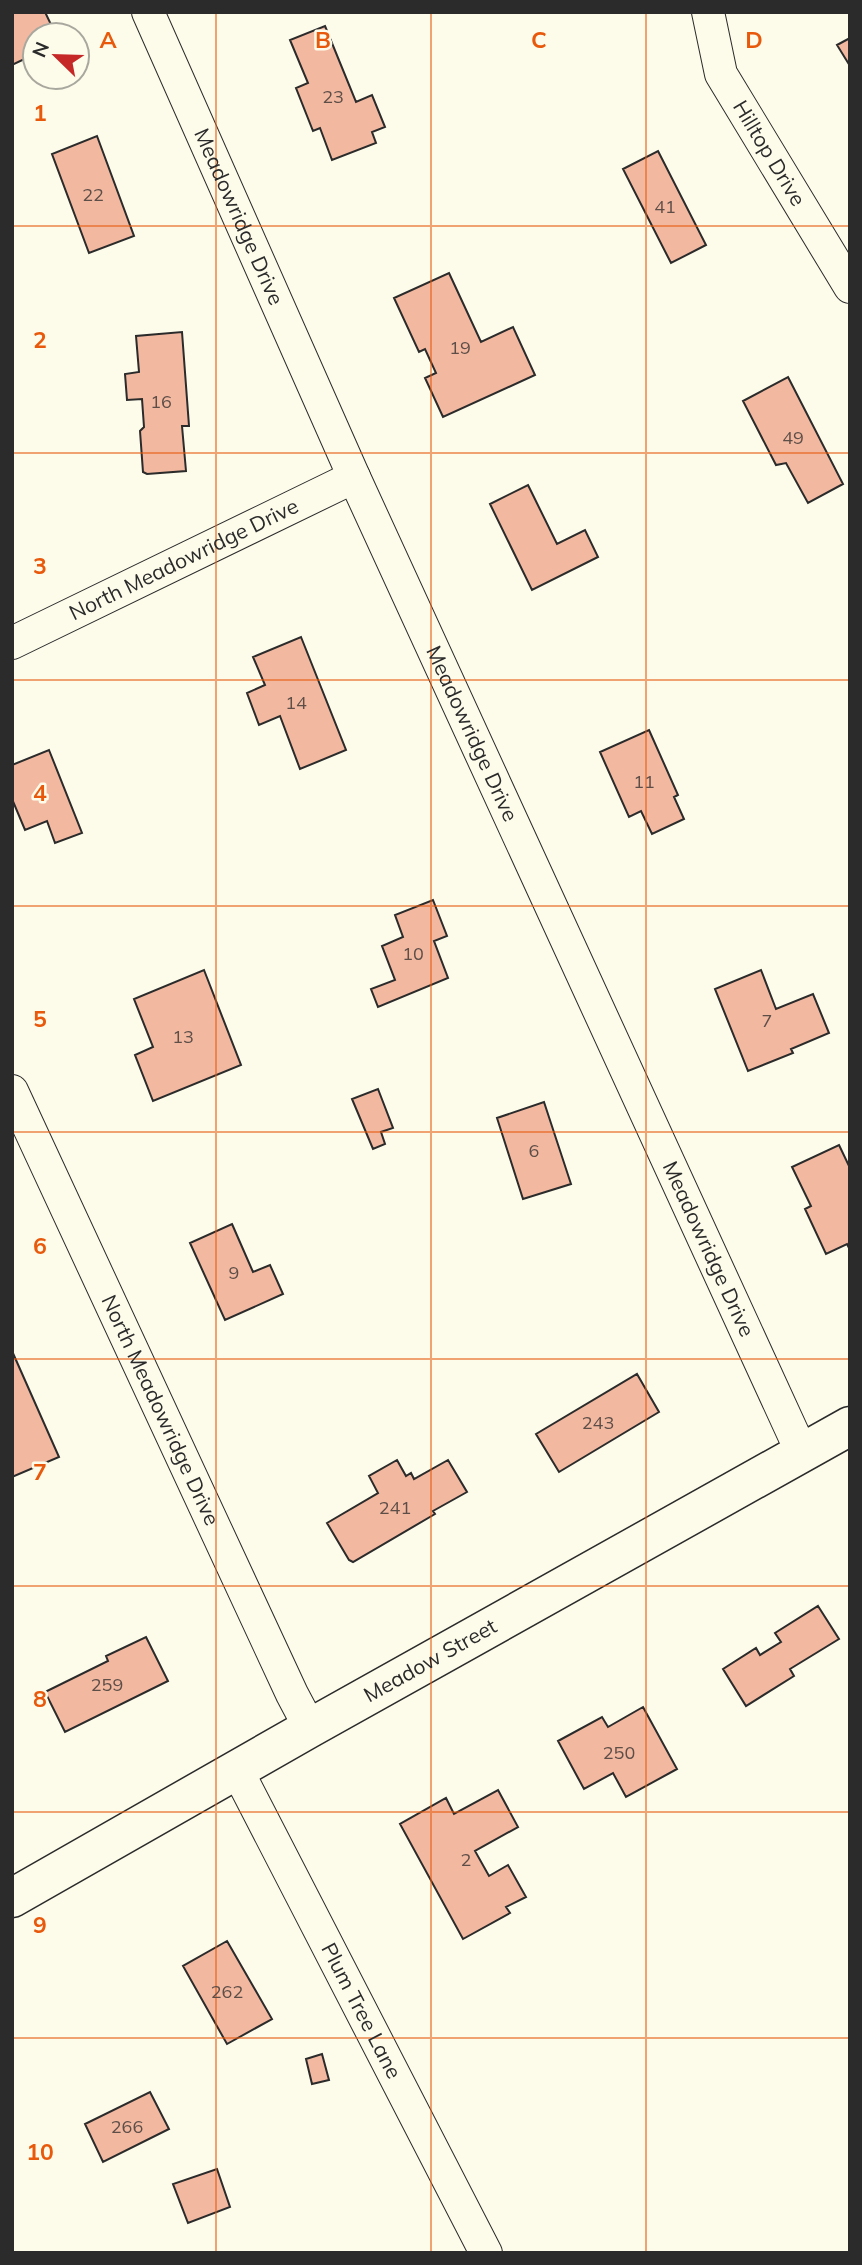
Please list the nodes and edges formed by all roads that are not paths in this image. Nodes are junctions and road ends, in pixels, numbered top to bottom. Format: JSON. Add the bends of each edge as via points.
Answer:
{"nodes":[{"id":1,"x":148,"y":12,"type":"edge"},
{"id":2,"x":708,"y":12,"type":"edge"},
{"id":3,"x":850,"y":287,"type":"edge"},
{"id":4,"x":354,"y":477,"type":"junction"},
{"id":5,"x":12,"y":643,"type":"edge"},
{"id":6,"x":12,"y":1091,"type":"edge"},
{"id":7,"x":850,"y":1426,"type":"edge"},
{"id":8,"x":802,"y":1454,"type":"junction"},
{"id":9,"x":310,"y":1727,"type":"junction"},
{"id":10,"x":237,"y":1770,"type":"junction"},
{"id":11,"x":12,"y":1898,"type":"edge"},
{"id":12,"x":486,"y":2253,"type":"edge"}],
"edges":[{"from":1,"to":4,"type":"street","name":"Meadowridge Drive"},
{"from":2,"to":3,"type":"street","name":"Hilltop Drive","via":[[720,74]]},
{"from":4,"to":5,"type":"street","name":"North Meadowridge Drive"},
{"from":4,"to":8,"type":"street","name":"Meadowridge Drive"},
{"from":6,"to":9,"type":"street","name":"North Meadowridge Drive"},
{"from":7,"to":8,"type":"street","name":"Meadow Street"},
{"from":8,"to":9,"type":"street","name":"Meadow Street"},
{"from":9,"to":10,"type":"street","name":"Meadow Street"},
{"from":10,"to":11,"type":"street","name":"Meadow Street"},
{"from":10,"to":12,"type":"street","name":"Plum Tree Lane"}]}
